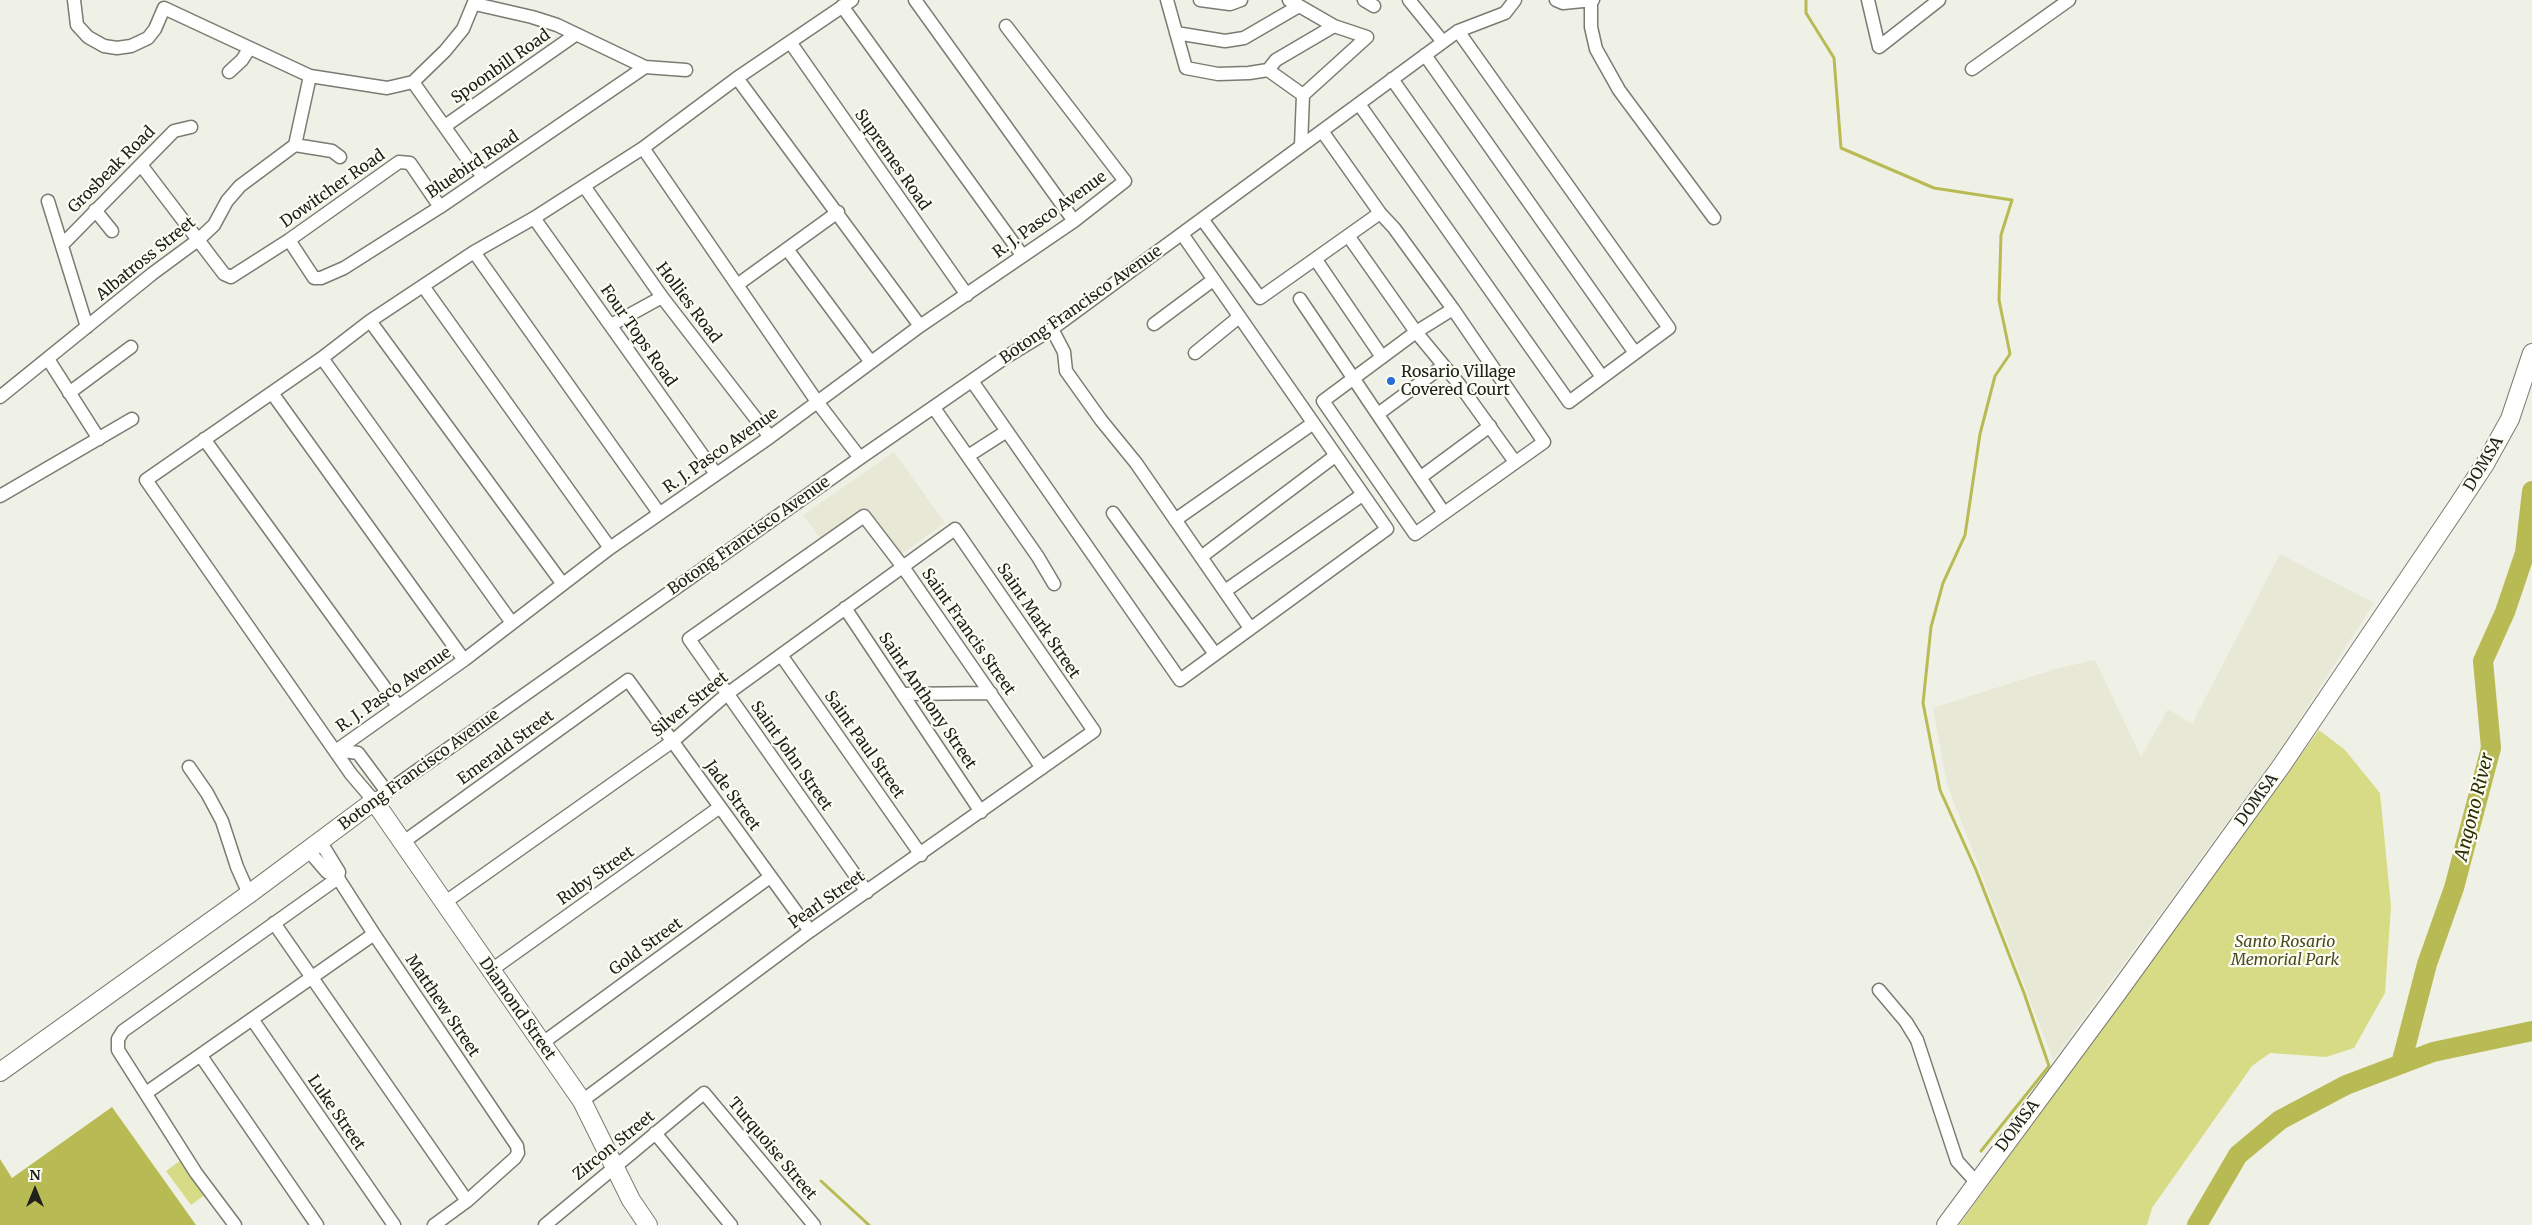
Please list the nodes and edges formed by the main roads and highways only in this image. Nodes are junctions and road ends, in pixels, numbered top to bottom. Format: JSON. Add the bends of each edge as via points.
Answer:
{"nodes":[{"id":1,"x":2532,"y":353,"type":"edge"},
{"id":2,"x":380,"y":796,"type":"joint"},
{"id":3,"x":0,"y":1072,"type":"edge"},
{"id":4,"x":647,"y":1225,"type":"edge"},
{"id":5,"x":1946,"y":1225,"type":"edge"}],
"edges":[{"from":1,"to":5,"type":"main road","name":"DOMSA","via":[[2510,419],[2456,508],[2276,773]]},
{"from":2,"to":3,"type":"main road","name":"Botong Francisco Avenue","via":[[250,894]]},
{"from":2,"to":4,"type":"main road","name":"Diamond Street","via":[[402,843],[582,1101],[631,1200]]}]}
